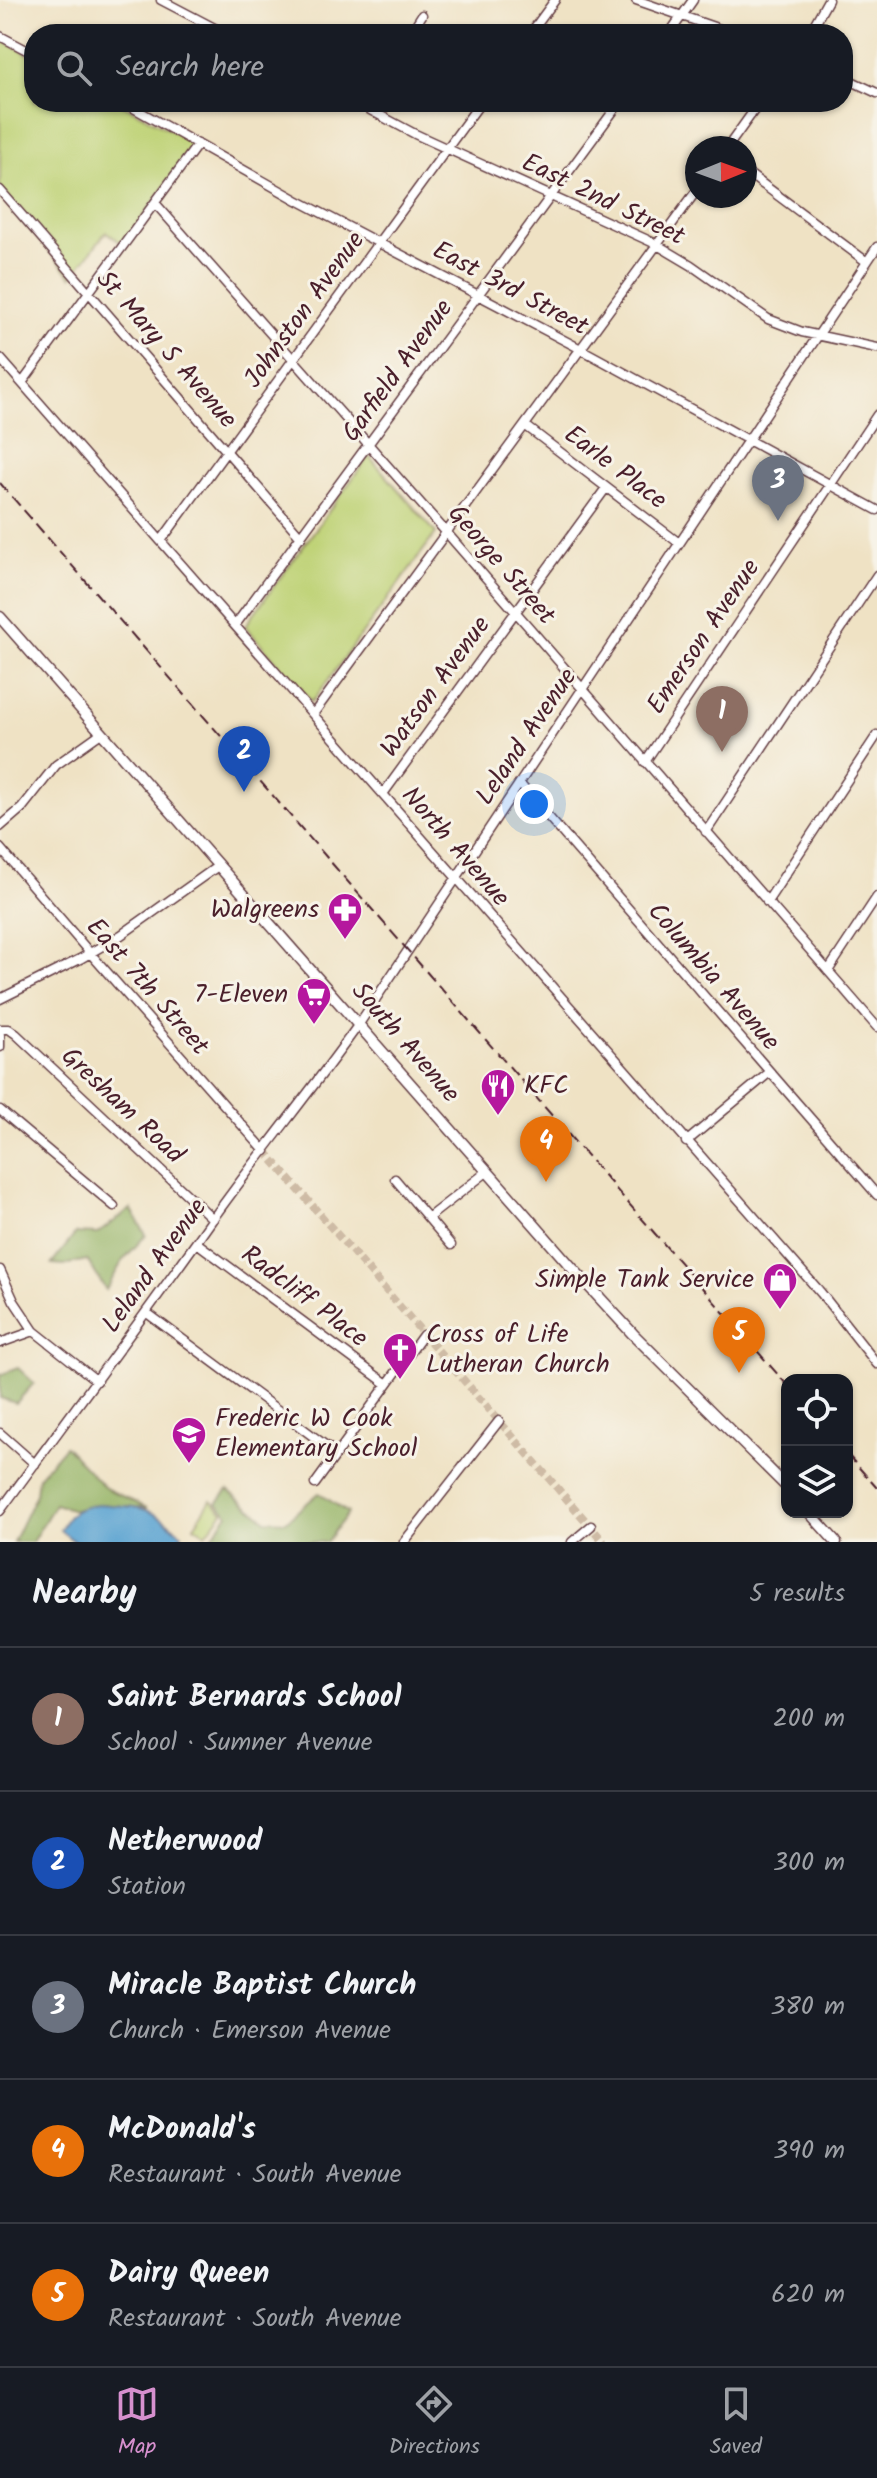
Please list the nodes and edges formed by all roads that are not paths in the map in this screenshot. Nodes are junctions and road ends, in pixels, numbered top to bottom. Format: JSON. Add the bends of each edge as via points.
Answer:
{"nodes":[{"id":1,"x":161,"y":0,"type":"edge"},
{"id":2,"x":555,"y":0,"type":"edge"},
{"id":3,"x":636,"y":0,"type":"edge"},
{"id":4,"x":693,"y":0,"type":"edge"},
{"id":5,"x":828,"y":0,"type":"edge"},
{"id":6,"x":422,"y":15,"type":"dead end"},
{"id":7,"x":682,"y":16,"type":"junction"},
{"id":8,"x":207,"y":24,"type":"edge"},
{"id":9,"x":416,"y":24,"type":"edge"},
{"id":10,"x":537,"y":24,"type":"edge"},
{"id":11,"x":676,"y":24,"type":"edge"},
{"id":12,"x":705,"y":24,"type":"edge"},
{"id":13,"x":815,"y":24,"type":"edge"},
{"id":14,"x":0,"y":36,"type":"edge"},
{"id":15,"x":24,"y":49,"type":"edge"},
{"id":16,"x":853,"y":82,"type":"edge"},
{"id":17,"x":877,"y":93,"type":"edge"},
{"id":18,"x":141,"y":112,"type":"edge"},
{"id":19,"x":379,"y":112,"type":"edge"},
{"id":20,"x":474,"y":112,"type":"edge"},
{"id":21,"x":613,"y":112,"type":"edge"},
{"id":22,"x":753,"y":112,"type":"edge"},
{"id":23,"x":736,"y":136,"type":"edge"},
{"id":24,"x":198,"y":144,"type":"junction"},
{"id":25,"x":447,"y":149,"type":"junction"},
{"id":26,"x":757,"y":180,"type":"edge"},
{"id":27,"x":0,"y":190,"type":"edge"},
{"id":28,"x":551,"y":196,"type":"junction"},
{"id":29,"x":155,"y":203,"type":"junction"},
{"id":30,"x":685,"y":207,"type":"edge"},
{"id":31,"x":378,"y":242,"type":"junction"},
{"id":32,"x":658,"y":245,"type":"junction"},
{"id":33,"x":877,"y":247,"type":"edge"},
{"id":34,"x":867,"y":262,"type":"junction"},
{"id":35,"x":89,"y":293,"type":"junction"},
{"id":36,"x":477,"y":295,"type":"junction"},
{"id":37,"x":818,"y":336,"type":"junction"},
{"id":38,"x":877,"y":348,"type":"edge"},
{"id":39,"x":581,"y":350,"type":"junction"},
{"id":40,"x":0,"y":358,"type":"edge"},
{"id":41,"x":294,"y":358,"type":"junction"},
{"id":42,"x":22,"y":383,"type":"junction"},
{"id":43,"x":877,"y":415,"type":"edge"},
{"id":44,"x":526,"y":426,"type":"junction"},
{"id":45,"x":748,"y":440,"type":"junction"},
{"id":46,"x":369,"y":445,"type":"junction"},
{"id":47,"x":226,"y":451,"type":"junction"},
{"id":48,"x":829,"y":485,"type":"junction"},
{"id":49,"x":606,"y":488,"type":"junction"},
{"id":50,"x":877,"y":510,"type":"edge"},
{"id":51,"x":446,"y":532,"type":"junction"},
{"id":52,"x":301,"y":537,"type":"junction"},
{"id":53,"x":161,"y":541,"type":"junction"},
{"id":54,"x":679,"y":543,"type":"junction"},
{"id":55,"x":877,"y":575,"type":"edge"},
{"id":56,"x":515,"y":612,"type":"junction"},
{"id":57,"x":0,"y":617,"type":"edge"},
{"id":58,"x":236,"y":624,"type":"junction"},
{"id":59,"x":583,"y":690,"type":"junction"},
{"id":60,"x":314,"y":713,"type":"junction"},
{"id":61,"x":101,"y":733,"type":"junction"},
{"id":62,"x":877,"y":735,"type":"edge"},
{"id":63,"x":645,"y":762,"type":"junction"},
{"id":64,"x":520,"y":784,"type":"junction"},
{"id":65,"x":383,"y":794,"type":"junction"},
{"id":66,"x":0,"y":827,"type":"edge"},
{"id":67,"x":706,"y":832,"type":"junction"},
{"id":68,"x":0,"y":848,"type":"edge"},
{"id":69,"x":218,"y":866,"type":"junction"},
{"id":70,"x":456,"y":879,"type":"junction"},
{"id":71,"x":877,"y":897,"type":"edge"},
{"id":72,"x":767,"y":902,"type":"junction"},
{"id":73,"x":90,"y":953,"type":"junction"},
{"id":74,"x":828,"y":971,"type":"junction"},
{"id":75,"x":0,"y":999,"type":"edge"},
{"id":76,"x":359,"y":1024,"type":"junction"},
{"id":77,"x":877,"y":1027,"type":"edge"},
{"id":78,"x":0,"y":1029,"type":"edge"},
{"id":79,"x":0,"y":1035,"type":"edge"},
{"id":80,"x":0,"y":1047,"type":"edge"},
{"id":81,"x":770,"y":1072,"type":"junction"},
{"id":82,"x":0,"y":1110,"type":"edge"},
{"id":83,"x":686,"y":1142,"type":"junction"},
{"id":84,"x":265,"y":1151,"type":"junction"},
{"id":85,"x":488,"y":1171,"type":"junction"},
{"id":86,"x":395,"y":1179,"type":"dead end"},
{"id":87,"x":877,"y":1195,"type":"edge"},
{"id":88,"x":114,"y":1206,"type":"dead end"},
{"id":89,"x":429,"y":1217,"type":"junction"},
{"id":90,"x":213,"y":1219,"type":"junction"},
{"id":91,"x":197,"y":1243,"type":"junction"},
{"id":92,"x":451,"y":1245,"type":"dead end"},
{"id":93,"x":0,"y":1270,"type":"edge"},
{"id":94,"x":147,"y":1313,"type":"junction"},
{"id":95,"x":34,"y":1331,"type":"junction"},
{"id":96,"x":423,"y":1335,"type":"dead end"},
{"id":97,"x":0,"y":1343,"type":"edge"},
{"id":98,"x":877,"y":1364,"type":"edge"},
{"id":99,"x":97,"y":1381,"type":"junction"},
{"id":100,"x":387,"y":1384,"type":"junction"},
{"id":101,"x":499,"y":1421,"type":"dead end"},
{"id":102,"x":0,"y":1433,"type":"edge"},
{"id":103,"x":337,"y":1454,"type":"junction"},
{"id":104,"x":35,"y":1464,"type":"junction"},
{"id":105,"x":781,"y":1481,"type":"edge"},
{"id":106,"x":315,"y":1484,"type":"dead end"},
{"id":107,"x":0,"y":1511,"type":"edge"},
{"id":108,"x":814,"y":1518,"type":"edge"},
{"id":109,"x":591,"y":1526,"type":"dead end"},
{"id":110,"x":404,"y":1542,"type":"edge"},
{"id":111,"x":572,"y":1542,"type":"edge"},
{"id":112,"x":836,"y":1542,"type":"edge"}],
"edges":[{"from":1,"to":8,"type":"street"},
{"from":2,"to":10,"type":"street"},
{"from":3,"to":7,"type":"street"},
{"from":4,"to":7,"type":"street"},
{"from":5,"to":13,"type":"street"},
{"from":6,"to":9,"type":"street"},
{"from":7,"to":11,"type":"street"},
{"from":7,"to":12,"type":"street"},
{"from":14,"to":15,"type":"street"},
{"from":16,"to":17,"type":"street"},
{"from":18,"to":24,"type":"street","name":"East 3rd Street"},
{"from":19,"to":25,"type":"street","name":"East 2nd Street"},
{"from":20,"to":25,"type":"street","name":"Johnston Avenue"},
{"from":21,"to":28,"type":"street","name":"Garfield Avenue"},
{"from":22,"to":23,"type":"street"},
{"from":24,"to":29,"type":"street"},
{"from":24,"to":31,"type":"street","name":"East 3rd Street"},
{"from":25,"to":28,"type":"street","name":"East 2nd Street"},
{"from":25,"to":31,"type":"street","name":"Johnston Avenue"},
{"from":26,"to":34,"type":"street"},
{"from":27,"to":35,"type":"street","name":"St Mary S Avenue"},
{"from":28,"to":32,"type":"street","name":"East 2nd Street"},
{"from":28,"to":36,"type":"street","name":"Garfield Avenue"},
{"from":29,"to":35,"type":"street"},
{"from":29,"to":41,"type":"street","name":"George Street"},
{"from":30,"to":32,"type":"street"},
{"from":31,"to":36,"type":"street","name":"East 3rd Street"},
{"from":31,"to":41,"type":"street","name":"Johnston Avenue"},
{"from":32,"to":37,"type":"street","name":"East 2nd Street","via":[[768,319]]},
{"from":32,"to":39,"type":"street"},
{"from":33,"to":34,"type":"street","name":"Leland Avenue"},
{"from":34,"to":37,"type":"street","name":"Leland Avenue"},
{"from":35,"to":42,"type":"street"},
{"from":35,"to":47,"type":"street","name":"St Mary S Avenue"},
{"from":36,"to":39,"type":"street","name":"East 3rd Street"},
{"from":36,"to":46,"type":"street","name":"Garfield Avenue"},
{"from":37,"to":38,"type":"street","name":"East 2nd Street"},
{"from":37,"to":45,"type":"street","name":"Leland Avenue"},
{"from":39,"to":44,"type":"street"},
{"from":39,"to":45,"type":"street","name":"East 3rd Street"},
{"from":40,"to":42,"type":"street","name":"North Avenue"},
{"from":41,"to":46,"type":"street","name":"George Street"},
{"from":41,"to":47,"type":"street","name":"Johnston Avenue"},
{"from":42,"to":53,"type":"street","name":"North Avenue"},
{"from":43,"to":48,"type":"street","name":"Emerson Avenue"},
{"from":44,"to":49,"type":"street","name":"Earle Place"},
{"from":44,"to":51,"type":"street"},
{"from":45,"to":48,"type":"street","name":"East 3rd Street"},
{"from":45,"to":54,"type":"street","name":"Leland Avenue"},
{"from":46,"to":51,"type":"street","name":"George Street"},
{"from":46,"to":52,"type":"street","name":"Garfield Avenue"},
{"from":47,"to":52,"type":"street","name":"St Mary S Avenue"},
{"from":47,"to":53,"type":"street","name":"Johnston Avenue"},
{"from":48,"to":50,"type":"street","name":"East 3rd Street"},
{"from":48,"to":63,"type":"street","name":"Emerson Avenue"},
{"from":49,"to":54,"type":"street","name":"Earle Place"},
{"from":49,"to":56,"type":"street","name":"Watson Avenue"},
{"from":51,"to":56,"type":"street","name":"George Street"},
{"from":51,"to":60,"type":"street"},
{"from":52,"to":58,"type":"street","name":"Garfield Avenue"},
{"from":53,"to":58,"type":"street","name":"North Avenue"},
{"from":54,"to":59,"type":"street","name":"Leland Avenue"},
{"from":55,"to":67,"type":"street"},
{"from":56,"to":59,"type":"street","name":"George Street"},
{"from":56,"to":65,"type":"street","name":"Watson Avenue"},
{"from":57,"to":61,"type":"main road","name":"South Avenue"},
{"from":58,"to":60,"type":"street","name":"North Avenue"},
{"from":59,"to":63,"type":"street","name":"George Street"},
{"from":59,"to":64,"type":"street","name":"Leland Avenue"},
{"from":60,"to":65,"type":"street","name":"North Avenue"},
{"from":61,"to":66,"type":"street","via":[[56,765]]},
{"from":61,"to":69,"type":"main road","name":"South Avenue"},
{"from":62,"to":72,"type":"street"},
{"from":63,"to":67,"type":"street","name":"George Street"},
{"from":64,"to":70,"type":"street","name":"Leland Avenue"},
{"from":64,"to":81,"type":"street","name":"Columbia Avenue"},
{"from":65,"to":70,"type":"street","name":"North Avenue"},
{"from":67,"to":72,"type":"street","name":"George Street"},
{"from":68,"to":73,"type":"street","name":"East 7th Street"},
{"from":69,"to":73,"type":"street"},
{"from":69,"to":76,"type":"main road","name":"South Avenue"},
{"from":70,"to":76,"type":"street","name":"Leland Avenue"},
{"from":70,"to":83,"type":"street","name":"North Avenue"},
{"from":71,"to":74,"type":"street"},
{"from":72,"to":74,"type":"street","name":"George Street"},
{"from":73,"to":75,"type":"street"},
{"from":73,"to":84,"type":"street","name":"East 7th Street"},
{"from":74,"to":77,"type":"street","name":"George Street"},
{"from":76,"to":84,"type":"street","name":"Leland Avenue"},
{"from":76,"to":85,"type":"main road","name":"South Avenue"},
{"from":78,"to":90,"type":"street","name":"Gresham Road","via":[[16,1034]]},
{"from":79,"to":80,"type":"street"},
{"from":81,"to":83,"type":"street"},
{"from":81,"to":87,"type":"street","name":"Columbia Avenue"},
{"from":82,"to":88,"type":"street"},
{"from":83,"to":98,"type":"street","name":"North Avenue"},
{"from":84,"to":90,"type":"street","name":"Leland Avenue"},
{"from":85,"to":89,"type":"street"},
{"from":85,"to":105,"type":"main road","name":"South Avenue","via":[[626,1327]]},
{"from":86,"to":89,"type":"street"},
{"from":89,"to":92,"type":"street"},
{"from":90,"to":91,"type":"street","name":"Leland Avenue"},
{"from":91,"to":94,"type":"street","name":"Leland Avenue"},
{"from":91,"to":100,"type":"street","name":"Radcliff Place"},
{"from":93,"to":95,"type":"street"},
{"from":94,"to":99,"type":"street","name":"Leland Avenue"},
{"from":94,"to":103,"type":"street"},
{"from":95,"to":97,"type":"street"},
{"from":95,"to":99,"type":"street"},
{"from":96,"to":100,"type":"street"},
{"from":99,"to":104,"type":"street","name":"Leland Avenue"},
{"from":100,"to":103,"type":"street"},
{"from":101,"to":110,"type":"street"},
{"from":102,"to":104,"type":"street"},
{"from":103,"to":106,"type":"street"},
{"from":104,"to":107,"type":"street","name":"Leland Avenue"},
{"from":108,"to":112,"type":"main road"},
{"from":109,"to":111,"type":"street"}]}
